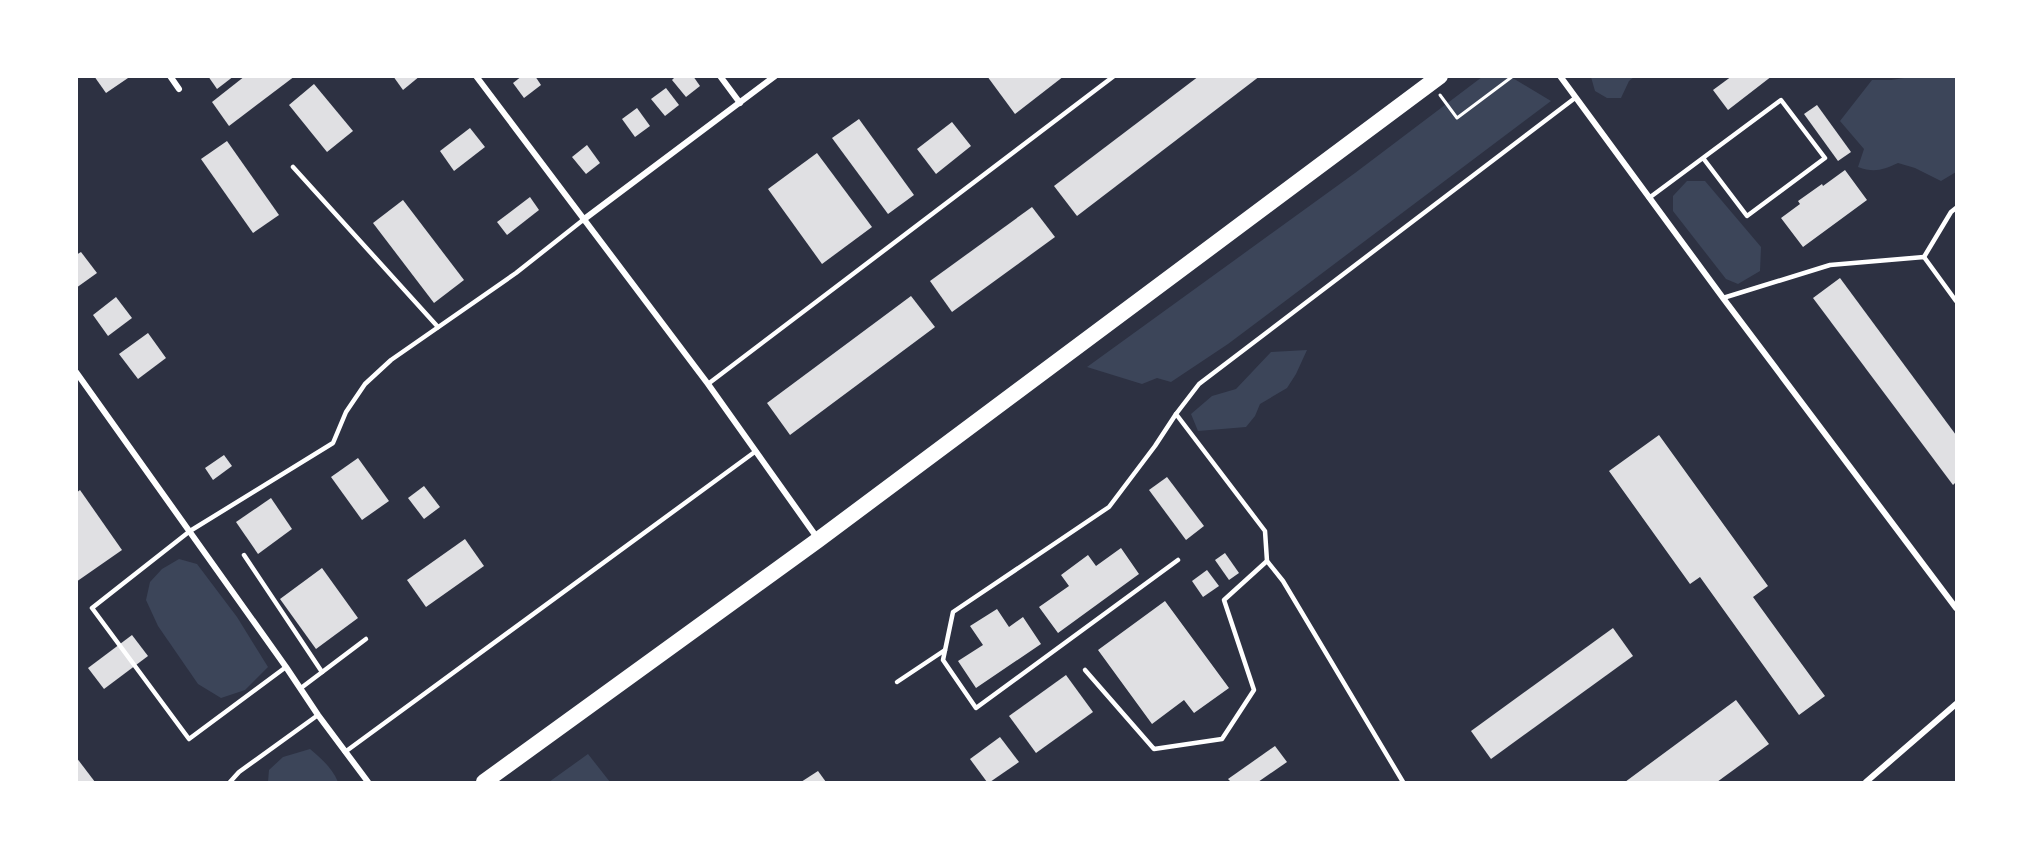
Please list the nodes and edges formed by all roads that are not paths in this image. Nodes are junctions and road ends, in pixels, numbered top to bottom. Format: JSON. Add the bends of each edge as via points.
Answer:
{"nodes":[{"id":1,"x":170,"y":76,"type":"edge"},
{"id":2,"x":476,"y":76,"type":"edge"},
{"id":3,"x":720,"y":76,"type":"edge"},
{"id":4,"x":775,"y":76,"type":"edge"},
{"id":5,"x":1114,"y":76,"type":"edge"},
{"id":6,"x":1440,"y":76,"type":"edge"},
{"id":7,"x":1560,"y":76,"type":"edge"},
{"id":8,"x":179,"y":89,"type":"dead end"},
{"id":9,"x":1575,"y":98,"type":"junction"},
{"id":10,"x":740,"y":103,"type":"junction"},
{"id":11,"x":1703,"y":158,"type":"junction"},
{"id":12,"x":293,"y":167,"type":"dead end"},
{"id":13,"x":1648,"y":198,"type":"junction"},
{"id":14,"x":1956,"y":208,"type":"edge"},
{"id":15,"x":583,"y":220,"type":"junction"},
{"id":16,"x":1924,"y":257,"type":"junction"},
{"id":17,"x":1723,"y":298,"type":"junction"},
{"id":18,"x":1956,"y":301,"type":"edge"},
{"id":19,"x":438,"y":327,"type":"junction"},
{"id":20,"x":77,"y":374,"type":"edge"},
{"id":21,"x":708,"y":384,"type":"junction"},
{"id":22,"x":1176,"y":414,"type":"junction"},
{"id":23,"x":756,"y":451,"type":"junction"},
{"id":24,"x":190,"y":531,"type":"junction"},
{"id":25,"x":818,"y":540,"type":"junction"},
{"id":26,"x":244,"y":555,"type":"dead end"},
{"id":27,"x":1178,"y":560,"type":"dead end"},
{"id":28,"x":1267,"y":561,"type":"junction"},
{"id":29,"x":1956,"y":608,"type":"edge"},
{"id":30,"x":366,"y":639,"type":"dead end"},
{"id":31,"x":945,"y":650,"type":"junction"},
{"id":32,"x":286,"y":667,"type":"junction"},
{"id":33,"x":1085,"y":669,"type":"dead end"},
{"id":34,"x":322,"y":672,"type":"junction"},
{"id":35,"x":897,"y":682,"type":"dead end"},
{"id":36,"x":301,"y":688,"type":"junction"},
{"id":37,"x":1956,"y":704,"type":"edge"},
{"id":38,"x":318,"y":715,"type":"junction"},
{"id":39,"x":345,"y":752,"type":"junction"},
{"id":40,"x":230,"y":783,"type":"edge"},
{"id":41,"x":368,"y":783,"type":"edge"},
{"id":42,"x":484,"y":783,"type":"edge"},
{"id":43,"x":1403,"y":783,"type":"edge"},
{"id":44,"x":1866,"y":783,"type":"edge"}],
"edges":[{"from":1,"to":8,"type":"street"},
{"from":2,"to":15,"type":"street"},
{"from":3,"to":10,"type":"street"},
{"from":4,"to":10,"type":"street"},
{"from":5,"to":21,"type":"lane"},
{"from":6,"to":25,"type":"highway"},
{"from":7,"to":9,"type":"street"},
{"from":9,"to":13,"type":"street"},
{"from":9,"to":22,"type":"lane","via":[[1198,384]]},
{"from":10,"to":15,"type":"street"},
{"from":11,"to":11,"type":"lane","via":[[1747,216],[1825,158],[1781,100]]},
{"from":11,"to":13,"type":"lane"},
{"from":12,"to":19,"type":"lane"},
{"from":13,"to":17,"type":"street"},
{"from":14,"to":16,"type":"lane"},
{"from":15,"to":19,"type":"lane"},
{"from":15,"to":21,"type":"street"},
{"from":16,"to":17,"type":"lane","via":[[1830,265]]},
{"from":16,"to":18,"type":"lane"},
{"from":17,"to":29,"type":"street"},
{"from":19,"to":24,"type":"lane","via":[[365,384],[346,412],[333,443]]},
{"from":20,"to":24,"type":"street"},
{"from":21,"to":23,"type":"street"},
{"from":22,"to":28,"type":"lane","via":[[1265,531]]},
{"from":22,"to":31,"type":"lane","via":[[1109,507],[953,612]]},
{"from":23,"to":25,"type":"street"},
{"from":23,"to":39,"type":"lane"},
{"from":24,"to":32,"type":"street"},
{"from":24,"to":32,"type":"lane","via":[[92,608],[189,738]]},
{"from":25,"to":42,"type":"highway"},
{"from":26,"to":34,"type":"lane"},
{"from":27,"to":31,"type":"lane","via":[[976,708],[943,660]]},
{"from":28,"to":33,"type":"lane","via":[[1224,600],[1254,690],[1222,739],[1154,749]]},
{"from":28,"to":43,"type":"lane","via":[[1283,581]]},
{"from":30,"to":34,"type":"lane"},
{"from":31,"to":35,"type":"lane"},
{"from":32,"to":36,"type":"street"},
{"from":34,"to":36,"type":"lane"},
{"from":36,"to":38,"type":"street"},
{"from":37,"to":44,"type":"street"},
{"from":38,"to":39,"type":"street"},
{"from":38,"to":40,"type":"lane","via":[[239,772]]},
{"from":39,"to":41,"type":"street"}]}
